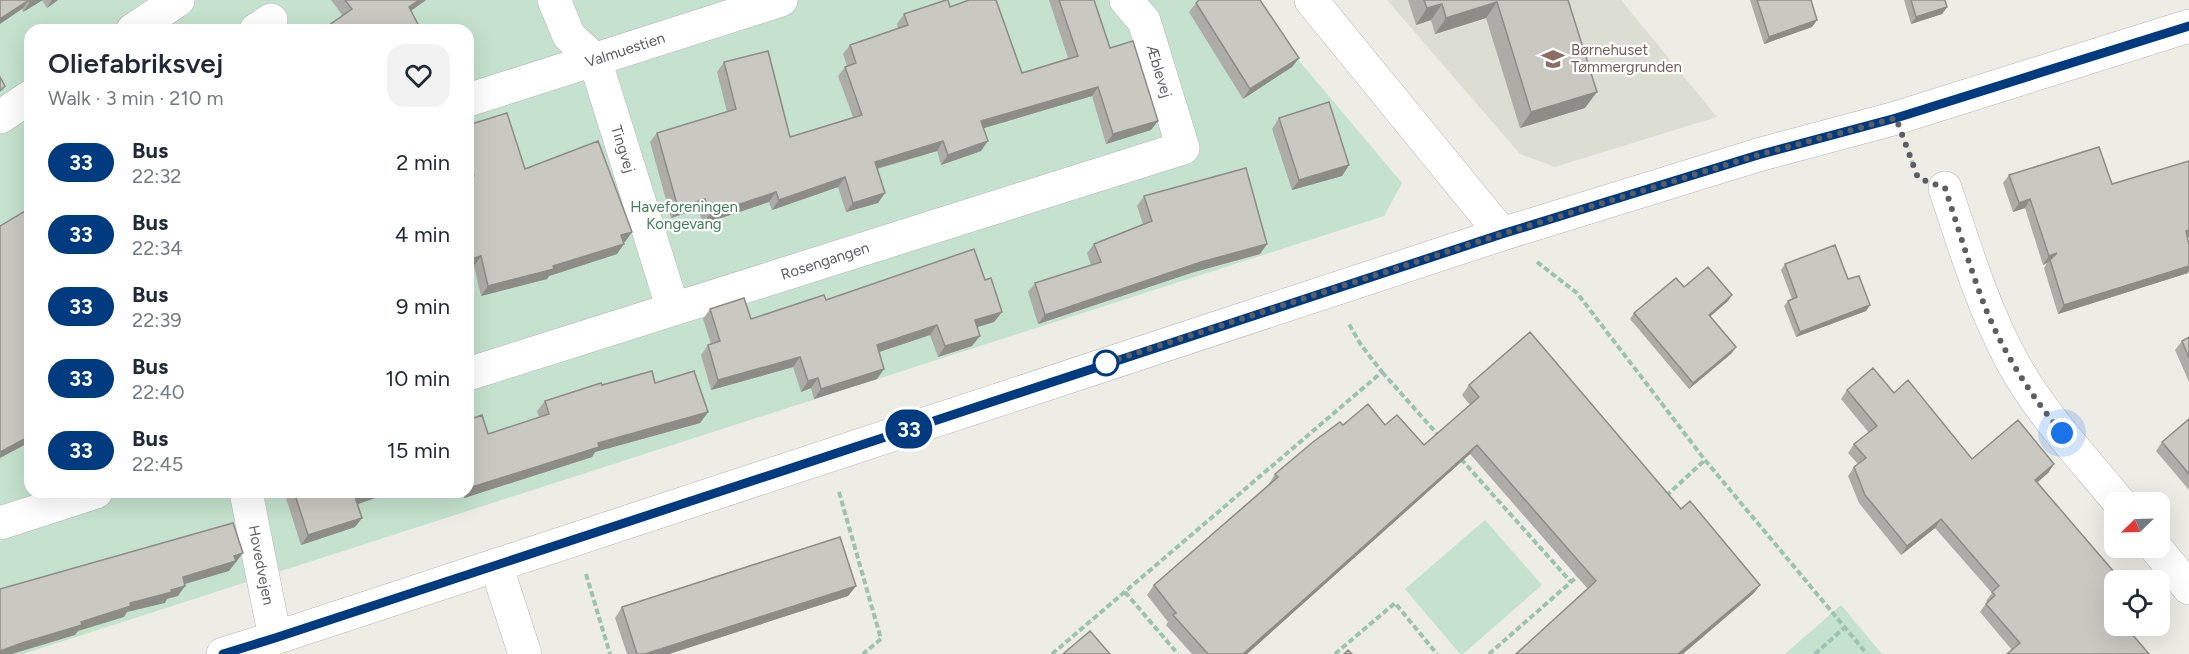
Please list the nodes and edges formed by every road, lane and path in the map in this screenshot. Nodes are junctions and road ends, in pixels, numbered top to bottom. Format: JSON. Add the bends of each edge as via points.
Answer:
{"nodes":[{"id":1,"x":178,"y":0,"type":"edge"},
{"id":2,"x":554,"y":0,"type":"edge"},
{"id":3,"x":781,"y":0,"type":"edge"},
{"id":4,"x":1126,"y":0,"type":"edge"},
{"id":5,"x":1311,"y":0,"type":"edge"},
{"id":6,"x":142,"y":24,"type":"edge"},
{"id":7,"x":2189,"y":26,"type":"edge"},
{"id":8,"x":595,"y":60,"type":"junction"},
{"id":9,"x":474,"y":98,"type":"edge"},
{"id":10,"x":1896,"y":118,"type":"junction"},
{"id":11,"x":1183,"y":148,"type":"joint"},
{"id":12,"x":1945,"y":188,"type":"joint"},
{"id":13,"x":1502,"y":234,"type":"junction"},
{"id":14,"x":1330,"y":289,"type":"junction"},
{"id":15,"x":673,"y":309,"type":"junction"},
{"id":16,"x":474,"y":372,"type":"edge"},
{"id":17,"x":1382,"y":372,"type":"junction"},
{"id":18,"x":1445,"y":442,"type":"edge"},
{"id":19,"x":1453,"y":450,"type":"edge"},
{"id":20,"x":829,"y":455,"type":"junction"},
{"id":21,"x":1705,"y":460,"type":"junction"},
{"id":22,"x":2111,"y":492,"type":"edge"},
{"id":23,"x":77,"y":498,"type":"edge"},
{"id":24,"x":247,"y":498,"type":"edge"},
{"id":25,"x":1663,"y":498,"type":"edge"},
{"id":26,"x":0,"y":523,"type":"edge"},
{"id":27,"x":576,"y":539,"type":"junction"},
{"id":28,"x":2164,"y":558,"type":"edge"},
{"id":29,"x":496,"y":565,"type":"junction"},
{"id":30,"x":1588,"y":567,"type":"edge"},
{"id":31,"x":1571,"y":582,"type":"junction"},
{"id":32,"x":2189,"y":588,"type":"edge"},
{"id":33,"x":1125,"y":592,"type":"junction"},
{"id":34,"x":1844,"y":628,"type":"junction"},
{"id":35,"x":275,"y":638,"type":"junction"},
{"id":36,"x":223,"y":654,"type":"edge"},
{"id":37,"x":525,"y":654,"type":"edge"},
{"id":38,"x":610,"y":654,"type":"edge"},
{"id":39,"x":863,"y":654,"type":"edge"},
{"id":40,"x":1052,"y":654,"type":"edge"},
{"id":41,"x":1178,"y":654,"type":"edge"},
{"id":42,"x":1335,"y":654,"type":"edge"},
{"id":43,"x":1437,"y":654,"type":"edge"},
{"id":44,"x":1490,"y":654,"type":"edge"},
{"id":45,"x":1815,"y":654,"type":"edge"},
{"id":46,"x":1867,"y":654,"type":"edge"}],
"edges":[{"from":1,"to":6,"type":"street"},
{"from":2,"to":8,"type":"street","name":"Tingvej","via":[[569,36]]},
{"from":3,"to":8,"type":"street","name":"Valmuestien"},
{"from":4,"to":11,"type":"street","name":"Æblevej","via":[[1144,21]]},
{"from":5,"to":13,"type":"street"},
{"from":7,"to":10,"type":"street"},
{"from":8,"to":9,"type":"street","name":"Valmuestien"},
{"from":8,"to":15,"type":"street","name":"Tingvej"},
{"from":10,"to":12,"type":"path","via":[[1918,178]]},
{"from":10,"to":13,"type":"street","via":[[1758,155]]},
{"from":11,"to":15,"type":"street","name":"Rosengangen"},
{"from":12,"to":22,"type":"street","via":[[1986,308],[2014,365],[2048,416]]},
{"from":13,"to":14,"type":"street"},
{"from":13,"to":21,"type":"path","via":[[1577,293]]},
{"from":14,"to":17,"type":"path","via":[[1361,345]]},
{"from":14,"to":20,"type":"street"},
{"from":15,"to":16,"type":"street","name":"Rosengangen"},
{"from":17,"to":18,"type":"path"},
{"from":17,"to":33,"type":"path"},
{"from":19,"to":31,"type":"path"},
{"from":20,"to":27,"type":"street"},
{"from":20,"to":39,"type":"path","via":[[881,639]]},
{"from":21,"to":25,"type":"path"},
{"from":21,"to":34,"type":"path"},
{"from":23,"to":26,"type":"street"},
{"from":24,"to":35,"type":"street","name":"Hovedvejen"},
{"from":27,"to":29,"type":"street"},
{"from":27,"to":38,"type":"path"},
{"from":28,"to":32,"type":"street"},
{"from":29,"to":35,"type":"street"},
{"from":29,"to":37,"type":"street"},
{"from":30,"to":31,"type":"path"},
{"from":31,"to":44,"type":"path"},
{"from":33,"to":40,"type":"path"},
{"from":33,"to":41,"type":"path"},
{"from":34,"to":45,"type":"path"},
{"from":34,"to":46,"type":"path"},
{"from":35,"to":36,"type":"street"},
{"from":42,"to":43,"type":"path","via":[[1395,603]]}]}
